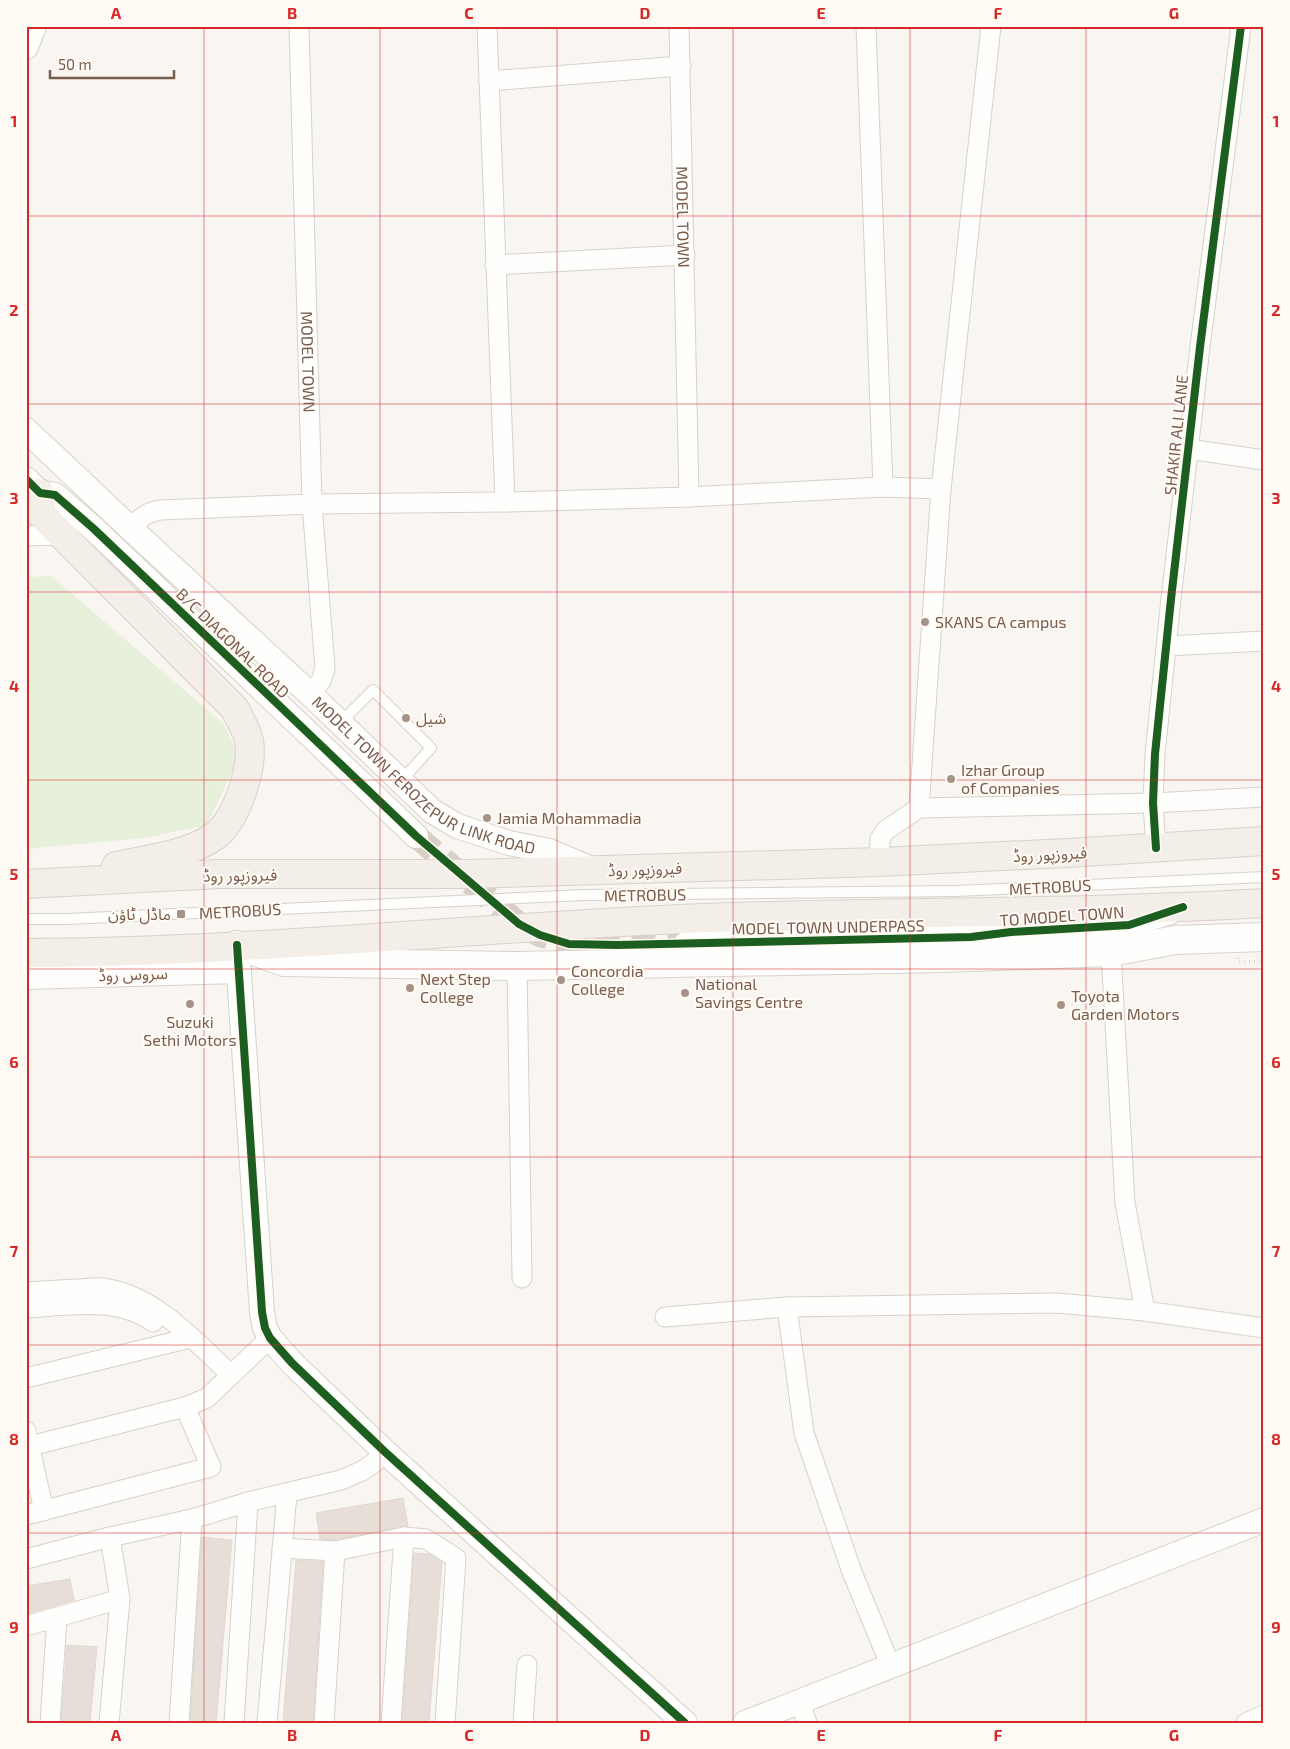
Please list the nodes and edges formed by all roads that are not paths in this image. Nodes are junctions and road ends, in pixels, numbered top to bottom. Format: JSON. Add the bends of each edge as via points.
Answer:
{"nodes":[{"id":1,"x":299,"y":26,"type":"edge"},
{"id":2,"x":487,"y":26,"type":"edge"},
{"id":3,"x":679,"y":26,"type":"edge"},
{"id":4,"x":866,"y":26,"type":"edge"},
{"id":5,"x":991,"y":26,"type":"edge"},
{"id":6,"x":1241,"y":26,"type":"edge"},
{"id":7,"x":681,"y":66,"type":"junction"},
{"id":8,"x":489,"y":81,"type":"junction"},
{"id":9,"x":685,"y":255,"type":"junction"},
{"id":10,"x":496,"y":266,"type":"junction"},
{"id":11,"x":26,"y":430,"type":"edge"},
{"id":12,"x":1188,"y":450,"type":"junction"},
{"id":13,"x":1264,"y":460,"type":"edge"},
{"id":14,"x":33,"y":486,"type":"edge"},
{"id":15,"x":883,"y":487,"type":"junction"},
{"id":16,"x":942,"y":489,"type":"junction"},
{"id":17,"x":688,"y":497,"type":"junction"},
{"id":18,"x":505,"y":502,"type":"junction"},
{"id":19,"x":312,"y":504,"type":"junction"},
{"id":20,"x":130,"y":528,"type":"junction"},
{"id":21,"x":62,"y":535,"type":"junction"},
{"id":22,"x":26,"y":536,"type":"edge"},
{"id":23,"x":1264,"y":641,"type":"edge"},
{"id":24,"x":1167,"y":646,"type":"junction"},
{"id":25,"x":310,"y":694,"type":"junction"},
{"id":26,"x":340,"y":723,"type":"junction"},
{"id":27,"x":401,"y":781,"type":"junction"},
{"id":28,"x":1264,"y":797,"type":"edge"},
{"id":29,"x":1152,"y":803,"type":"junction"},
{"id":30,"x":919,"y":808,"type":"junction"},
{"id":31,"x":416,"y":836,"type":"tunnel mouth"},
{"id":32,"x":1264,"y":841,"type":"edge"},
{"id":33,"x":1156,"y":848,"type":"junction"},
{"id":34,"x":879,"y":862,"type":"junction"},
{"id":35,"x":596,"y":871,"type":"junction"},
{"id":36,"x":1264,"y":877,"type":"edge"},
{"id":37,"x":35,"y":883,"type":"edge"},
{"id":38,"x":1264,"y":903,"type":"edge"},
{"id":39,"x":1183,"y":907,"type":"junction"},
{"id":40,"x":26,"y":918,"type":"edge"},
{"id":41,"x":971,"y":937,"type":"junction"},
{"id":42,"x":1264,"y":937,"type":"edge"},
{"id":43,"x":1175,"y":940,"type":"junction"},
{"id":44,"x":686,"y":944,"type":"tunnel mouth"},
{"id":45,"x":26,"y":952,"type":"edge"},
{"id":46,"x":1111,"y":952,"type":"junction"},
{"id":47,"x":238,"y":958,"type":"junction"},
{"id":48,"x":517,"y":966,"type":"junction"},
{"id":49,"x":26,"y":977,"type":"edge"},
{"id":50,"x":522,"y":1278,"type":"dead end"},
{"id":51,"x":26,"y":1292,"type":"edge"},
{"id":52,"x":787,"y":1307,"type":"junction"},
{"id":53,"x":26,"y":1308,"type":"edge"},
{"id":54,"x":1145,"y":1311,"type":"junction"},
{"id":55,"x":665,"y":1317,"type":"dead end"},
{"id":56,"x":1264,"y":1328,"type":"edge"},
{"id":57,"x":188,"y":1334,"type":"junction"},
{"id":58,"x":270,"y":1338,"type":"junction"},
{"id":59,"x":167,"y":1343,"type":"junction"},
{"id":60,"x":231,"y":1375,"type":"junction"},
{"id":61,"x":26,"y":1378,"type":"edge"},
{"id":62,"x":185,"y":1407,"type":"junction"},
{"id":63,"x":28,"y":1442,"type":"edge"},
{"id":64,"x":384,"y":1451,"type":"junction"},
{"id":65,"x":287,"y":1494,"type":"junction"},
{"id":66,"x":248,"y":1502,"type":"junction"},
{"id":67,"x":35,"y":1513,"type":"edge"},
{"id":68,"x":192,"y":1519,"type":"junction"},
{"id":69,"x":1264,"y":1520,"type":"edge"},
{"id":70,"x":404,"y":1537,"type":"junction"},
{"id":71,"x":110,"y":1538,"type":"junction"},
{"id":72,"x":282,"y":1548,"type":"junction"},
{"id":73,"x":335,"y":1551,"type":"junction"},
{"id":74,"x":26,"y":1559,"type":"edge"},
{"id":75,"x":120,"y":1599,"type":"junction"},
{"id":76,"x":57,"y":1618,"type":"junction"},
{"id":77,"x":26,"y":1626,"type":"edge"},
{"id":78,"x":527,"y":1665,"type":"dead end"},
{"id":79,"x":891,"y":1667,"type":"junction"},
{"id":80,"x":803,"y":1712,"type":"edge"},
{"id":81,"x":1264,"y":1715,"type":"edge"},
{"id":82,"x":50,"y":1723,"type":"edge"},
{"id":83,"x":109,"y":1723,"type":"edge"},
{"id":84,"x":179,"y":1723,"type":"edge"},
{"id":85,"x":234,"y":1723,"type":"edge"},
{"id":86,"x":267,"y":1723,"type":"edge"},
{"id":87,"x":324,"y":1723,"type":"edge"},
{"id":88,"x":391,"y":1723,"type":"edge"},
{"id":89,"x":445,"y":1723,"type":"edge"},
{"id":90,"x":523,"y":1723,"type":"edge"},
{"id":91,"x":685,"y":1723,"type":"edge"},
{"id":92,"x":745,"y":1723,"type":"edge"},
{"id":93,"x":1246,"y":1723,"type":"edge"}],
"edges":[{"from":1,"to":19,"type":"street","name":"MODEL TOWN"},
{"from":2,"to":8,"type":"street"},
{"from":3,"to":7,"type":"street","name":"MODEL TOWN"},
{"from":4,"to":15,"type":"street"},
{"from":5,"to":16,"type":"street"},
{"from":6,"to":12,"type":"street","name":"SHAKIR ALI LANE"},
{"from":7,"to":8,"type":"street"},
{"from":7,"to":9,"type":"street","name":"MODEL TOWN"},
{"from":8,"to":10,"type":"street"},
{"from":9,"to":10,"type":"street"},
{"from":9,"to":17,"type":"street","name":"MODEL TOWN"},
{"from":10,"to":18,"type":"street"},
{"from":11,"to":20,"type":"street","name":"MODEL TOWN FEROZEPUR LINK ROAD"},
{"from":12,"to":13,"type":"street"},
{"from":12,"to":24,"type":"street","name":"SHAKIR ALI LANE"},
{"from":14,"to":21,"type":"main road","via":[[41,514]]},
{"from":14,"to":31,"type":"street","name":"B/C DIAGONAL ROAD","via":[[55,495],[94,529]]},
{"from":15,"to":16,"type":"street"},
{"from":15,"to":17,"type":"street"},
{"from":16,"to":30,"type":"street"},
{"from":17,"to":18,"type":"street"},
{"from":18,"to":19,"type":"street"},
{"from":19,"to":20,"type":"street","via":[[151,511]]},
{"from":19,"to":25,"type":"street","name":"MODEL TOWN","via":[[325,668],[321,681]]},
{"from":20,"to":25,"type":"street","name":"MODEL TOWN FEROZEPUR LINK ROAD"},
{"from":21,"to":22,"type":"street"},
{"from":21,"to":37,"type":"main road","via":[[235,709],[248,738],[249,769],[231,816],[216,835],[192,848]]},
{"from":23,"to":24,"type":"street"},
{"from":24,"to":29,"type":"street","name":"SHAKIR ALI LANE"},
{"from":25,"to":26,"type":"street","name":"MODEL TOWN FEROZEPUR LINK ROAD"},
{"from":26,"to":27,"type":"street","name":"MODEL TOWN FEROZEPUR LINK ROAD"},
{"from":26,"to":27,"type":"lane","via":[[372,690],[431,748]]},
{"from":27,"to":35,"type":"street","name":"MODEL TOWN FEROZEPUR LINK ROAD","via":[[432,811],[457,826],[509,843],[549,851]]},
{"from":28,"to":29,"type":"street"},
{"from":29,"to":30,"type":"street"},
{"from":29,"to":33,"type":"street","name":"SHAKIR ALI LANE"},
{"from":30,"to":34,"type":"street","via":[[886,830],[880,839]]},
{"from":32,"to":33,"type":"main road","name":"فیروزپور روڈ"},
{"from":33,"to":34,"type":"main road","name":"فیروزپور روڈ"},
{"from":34,"to":35,"type":"main road","name":"فیروزپور روڈ"},
{"from":35,"to":37,"type":"main road","name":"فیروزپور روڈ","via":[[219,874]]},
{"from":36,"to":40,"type":"lane","name":"METROBUS","bridge":true,"via":[[956,891],[584,895]]},
{"from":38,"to":39,"type":"main road"},
{"from":39,"to":41,"type":"street","name":"TO MODEL TOWN","via":[[1129,926]]},
{"from":39,"to":47,"type":"main road","via":[[703,918]]},
{"from":41,"to":43,"type":"street","name":"TO MODEL TOWN","via":[[1009,942]]},
{"from":41,"to":44,"type":"street","name":"MODEL TOWN UNDERPASS"},
{"from":42,"to":43,"type":"main road"},
{"from":43,"to":46,"type":"main road"},
{"from":45,"to":47,"type":"main road"},
{"from":46,"to":48,"type":"main road"},
{"from":46,"to":54,"type":"street","via":[[1125,1203]]},
{"from":47,"to":48,"type":"main road","via":[[284,962]]},
{"from":47,"to":49,"type":"street","name":"سروس روڈ"},
{"from":47,"to":58,"type":"street","via":[[262,1312]]},
{"from":48,"to":50,"type":"street"},
{"from":51,"to":57,"type":"street","via":[[101,1288],[122,1292],[163,1315]]},
{"from":52,"to":54,"type":"street","via":[[1057,1303]]},
{"from":52,"to":55,"type":"street"},
{"from":52,"to":79,"type":"street","via":[[804,1432],[852,1572]]},
{"from":53,"to":59,"type":"street","via":[[92,1305],[133,1312],[161,1328]]},
{"from":54,"to":56,"type":"street"},
{"from":57,"to":59,"type":"street","via":[[186,1339]]},
{"from":57,"to":60,"type":"street"},
{"from":58,"to":60,"type":"street"},
{"from":58,"to":64,"type":"street"},
{"from":59,"to":61,"type":"street"},
{"from":60,"to":62,"type":"street","via":[[207,1398]]},
{"from":62,"to":63,"type":"street"},
{"from":62,"to":67,"type":"street","via":[[211,1467]]},
{"from":63,"to":67,"type":"street"},
{"from":64,"to":65,"type":"street","via":[[362,1471]]},
{"from":64,"to":91,"type":"street"},
{"from":65,"to":66,"type":"street"},
{"from":65,"to":72,"type":"street"},
{"from":66,"to":68,"type":"street"},
{"from":66,"to":85,"type":"street"},
{"from":68,"to":71,"type":"street"},
{"from":68,"to":84,"type":"street"},
{"from":69,"to":79,"type":"street"},
{"from":70,"to":73,"type":"street"},
{"from":70,"to":88,"type":"street"},
{"from":70,"to":89,"type":"street","via":[[426,1539],[456,1558]]},
{"from":71,"to":74,"type":"street"},
{"from":71,"to":75,"type":"street"},
{"from":72,"to":73,"type":"street"},
{"from":72,"to":86,"type":"street"},
{"from":73,"to":87,"type":"street"},
{"from":75,"to":76,"type":"street"},
{"from":75,"to":83,"type":"street"},
{"from":76,"to":77,"type":"street"},
{"from":76,"to":82,"type":"street"},
{"from":78,"to":90,"type":"street"},
{"from":79,"to":80,"type":"street"},
{"from":80,"to":92,"type":"street"},
{"from":81,"to":93,"type":"street"}]}
